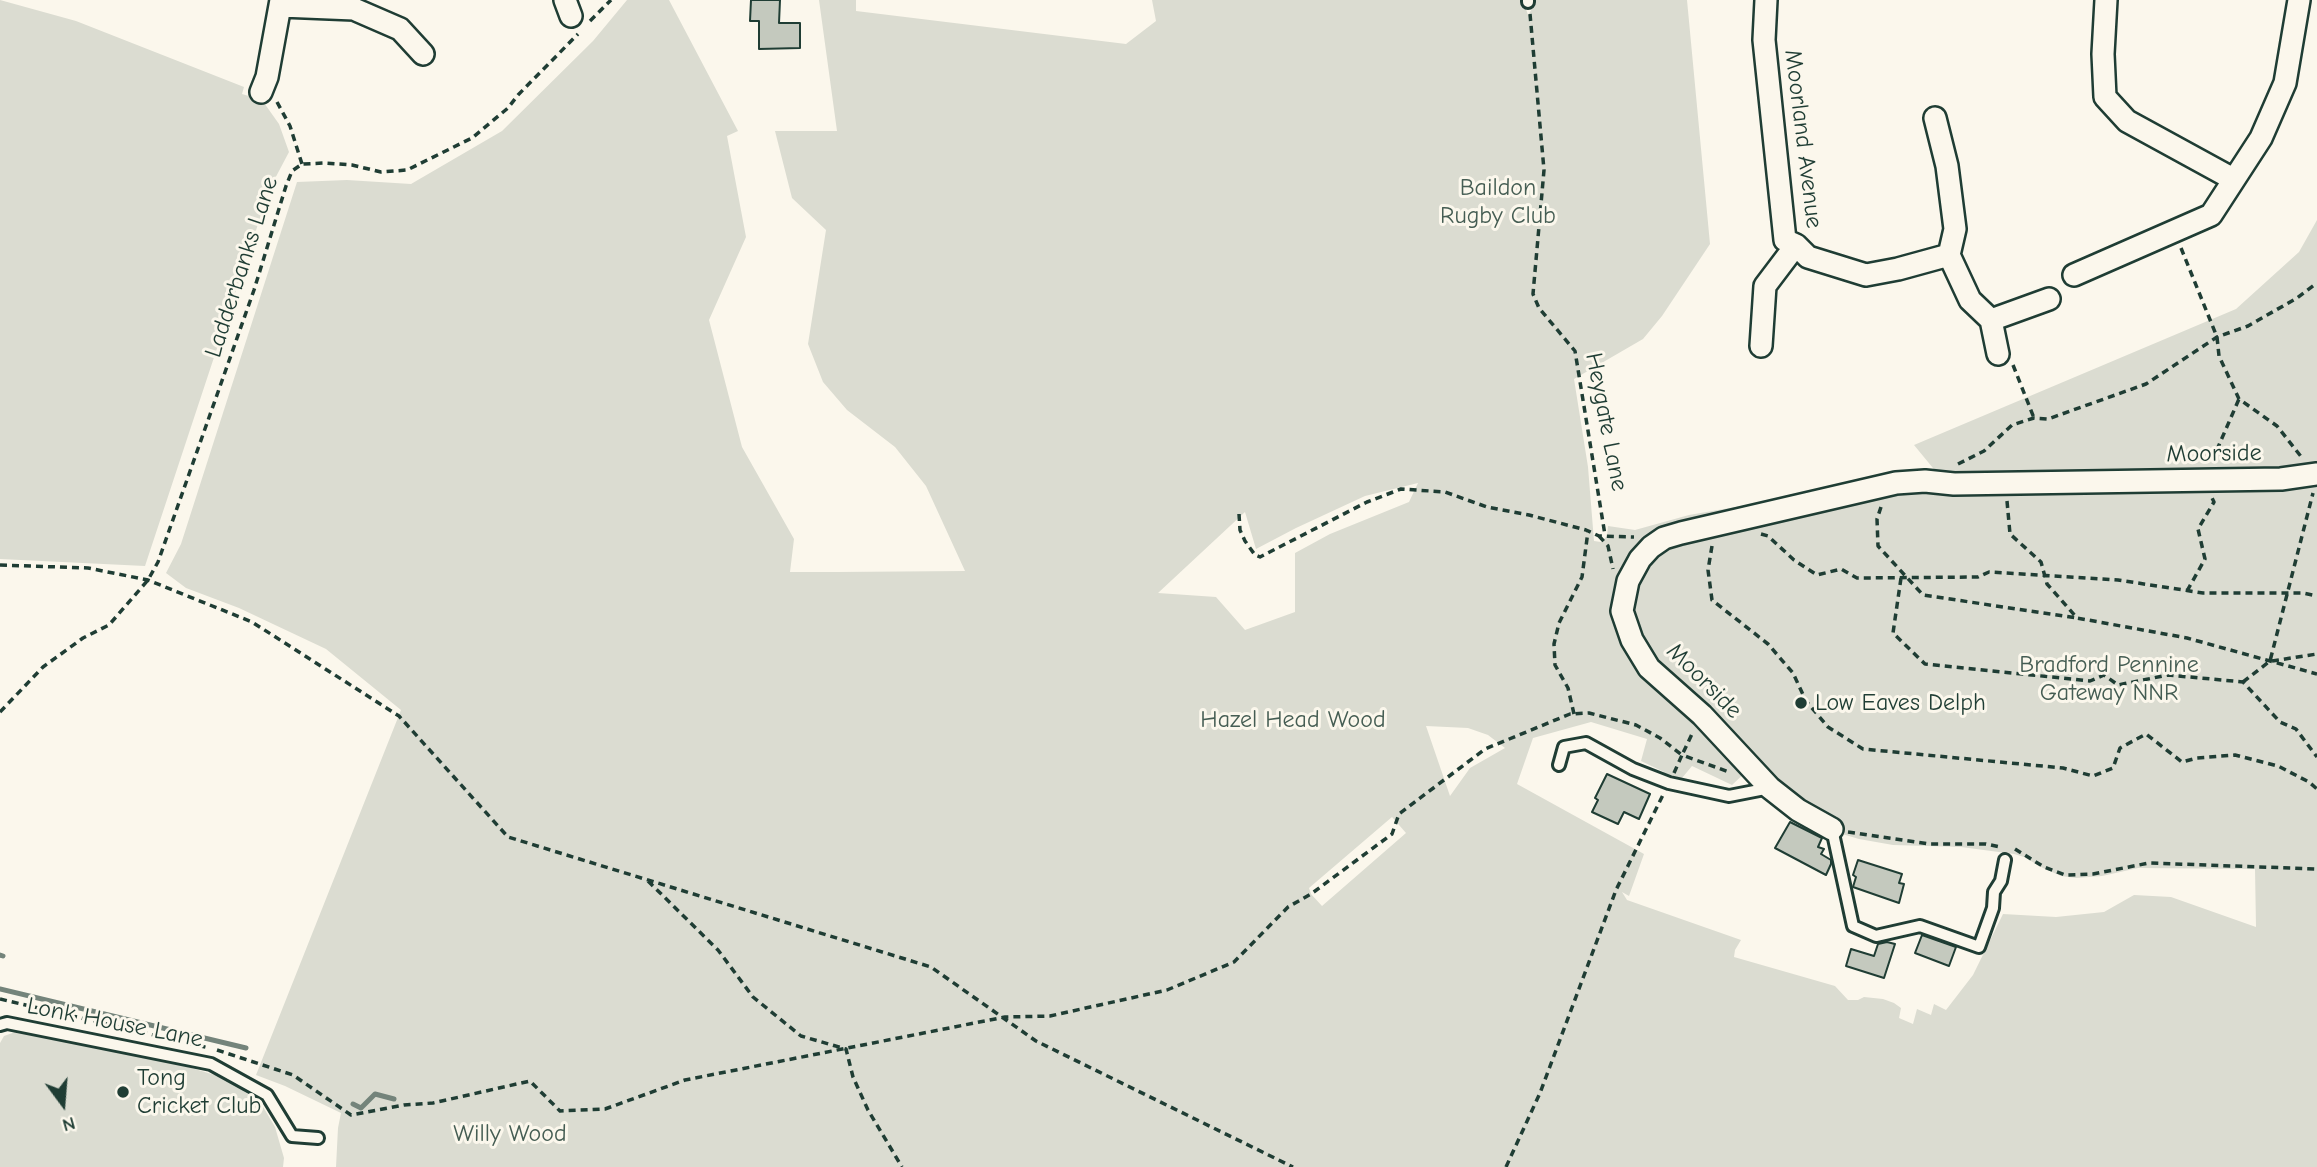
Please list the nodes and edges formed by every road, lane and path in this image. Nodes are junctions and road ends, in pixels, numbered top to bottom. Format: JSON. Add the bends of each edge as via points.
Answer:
{"nodes":[{"id":1,"x":611,"y":0,"type":"edge"},
{"id":2,"x":1766,"y":0,"type":"edge"},
{"id":3,"x":2106,"y":0,"type":"edge"},
{"id":4,"x":2299,"y":0,"type":"edge"},
{"id":5,"x":1528,"y":1,"type":"edge"},
{"id":6,"x":281,"y":3,"type":"edge"},
{"id":7,"x":423,"y":54,"type":"dead end"},
{"id":8,"x":261,"y":92,"type":"dead end"},
{"id":9,"x":279,"y":103,"type":"dead end"},
{"id":10,"x":1935,"y":118,"type":"dead end"},
{"id":11,"x":302,"y":164,"type":"junction"},
{"id":12,"x":2234,"y":180,"type":"junction"},
{"id":13,"x":2174,"y":231,"type":"junction"},
{"id":14,"x":1796,"y":245,"type":"junction"},
{"id":15,"x":1949,"y":255,"type":"junction"},
{"id":16,"x":2074,"y":275,"type":"dead end"},
{"id":17,"x":2317,"y":283,"type":"edge"},
{"id":18,"x":2049,"y":299,"type":"dead end"},
{"id":19,"x":1991,"y":320,"type":"junction"},
{"id":20,"x":2217,"y":337,"type":"junction"},
{"id":21,"x":1761,"y":346,"type":"dead end"},
{"id":22,"x":1998,"y":354,"type":"joint"},
{"id":23,"x":2239,"y":399,"type":"junction"},
{"id":24,"x":2034,"y":418,"type":"junction"},
{"id":25,"x":2314,"y":475,"type":"edge"},
{"id":26,"x":2204,"y":480,"type":"junction"},
{"id":27,"x":1925,"y":481,"type":"junction"},
{"id":28,"x":2005,"y":483,"type":"junction"},
{"id":29,"x":1883,"y":501,"type":"dead end"},
{"id":30,"x":1238,"y":514,"type":"dead end"},
{"id":31,"x":1722,"y":524,"type":"junction"},
{"id":32,"x":1588,"y":531,"type":"junction"},
{"id":33,"x":1599,"y":536,"type":"dead end"},
{"id":34,"x":1605,"y":536,"type":"dead end"},
{"id":35,"x":0,"y":565,"type":"edge"},
{"id":36,"x":2045,"y":576,"type":"junction"},
{"id":37,"x":1904,"y":578,"type":"junction"},
{"id":38,"x":148,"y":580,"type":"junction"},
{"id":39,"x":2187,"y":591,"type":"junction"},
{"id":40,"x":2288,"y":593,"type":"junction"},
{"id":41,"x":2317,"y":596,"type":"edge"},
{"id":42,"x":2077,"y":618,"type":"junction"},
{"id":43,"x":2317,"y":654,"type":"edge"},
{"id":44,"x":2270,"y":661,"type":"junction"},
{"id":45,"x":2317,"y":674,"type":"edge"},
{"id":46,"x":2243,"y":682,"type":"junction"},
{"id":47,"x":0,"y":712,"type":"edge"},
{"id":48,"x":1574,"y":714,"type":"junction"},
{"id":49,"x":1702,"y":715,"type":"junction"},
{"id":50,"x":1682,"y":755,"type":"junction"},
{"id":51,"x":2317,"y":757,"type":"edge"},
{"id":52,"x":1559,"y":765,"type":"dead end"},
{"id":53,"x":1669,"y":783,"type":"junction"},
{"id":54,"x":1770,"y":788,"type":"junction"},
{"id":55,"x":2317,"y":789,"type":"edge"},
{"id":56,"x":1832,"y":829,"type":"junction"},
{"id":57,"x":2005,"y":860,"type":"dead end"},
{"id":58,"x":2317,"y":869,"type":"edge"},
{"id":59,"x":647,"y":879,"type":"junction"},
{"id":60,"x":0,"y":999,"type":"edge"},
{"id":61,"x":1005,"y":1017,"type":"junction"},
{"id":62,"x":0,"y":1025,"type":"edge"},
{"id":63,"x":846,"y":1049,"type":"junction"},
{"id":64,"x":318,"y":1138,"type":"dead end"},
{"id":65,"x":902,"y":1167,"type":"edge"},
{"id":66,"x":1293,"y":1167,"type":"edge"},
{"id":67,"x":1506,"y":1167,"type":"edge"}],
"edges":[{"from":1,"to":11,"type":"path","name":"Ladderbanks Lane","via":[[508,108],[472,138],[407,170]]},
{"from":2,"to":14,"type":"street","name":"Moorland Avenue","via":[[1765,40],[1785,240]]},
{"from":3,"to":12,"type":"street","via":[[2105,97],[2127,121]]},
{"from":4,"to":12,"type":"street","via":[[2285,83]]},
{"from":5,"to":34,"type":"path","name":"Heygate Lane","via":[[1545,170],[1534,294],[1539,308],[1575,351]]},
{"from":6,"to":7,"type":"street","via":[[354,9],[400,29]]},
{"from":6,"to":8,"type":"street"},
{"from":9,"to":11,"type":"path"},
{"from":10,"to":15,"type":"street","via":[[1955,229]]},
{"from":11,"to":38,"type":"path","name":"Ladderbanks Lane","via":[[292,171],[286,186],[254,290]]},
{"from":12,"to":13,"type":"street","via":[[2211,215]]},
{"from":13,"to":16,"type":"street"},
{"from":13,"to":20,"type":"path"},
{"from":14,"to":15,"type":"street","name":"Moorland Avenue","via":[[1808,257],[1866,275]]},
{"from":14,"to":21,"type":"street","via":[[1765,286]]},
{"from":15,"to":19,"type":"street","via":[[1970,300]]},
{"from":17,"to":20,"type":"path","via":[[2248,326]]},
{"from":18,"to":19,"type":"street"},
{"from":19,"to":22,"type":"street"},
{"from":20,"to":23,"type":"path","via":[[2219,356]]},
{"from":20,"to":24,"type":"path","via":[[2146,384],[2048,419]]},
{"from":22,"to":24,"type":"path","via":[[2011,361]]},
{"from":23,"to":25,"type":"path","via":[[2277,426]]},
{"from":23,"to":26,"type":"path"},
{"from":24,"to":27,"type":"path","via":[[2012,425],[1984,451]]},
{"from":25,"to":26,"type":"street","name":"Moorside"},
{"from":25,"to":40,"type":"path"},
{"from":26,"to":28,"type":"street","name":"Moorside"},
{"from":26,"to":39,"type":"path","via":[[2214,502],[2198,529],[2205,559]]},
{"from":27,"to":28,"type":"street","name":"Moorside"},
{"from":27,"to":31,"type":"street","name":"Moorside","via":[[1896,483]]},
{"from":28,"to":36,"type":"path","via":[[2010,534],[2041,562]]},
{"from":29,"to":37,"type":"path","via":[[1877,519],[1878,546]]},
{"from":30,"to":32,"type":"path","via":[[1245,541],[1260,557],[1401,489],[1445,492]]},
{"from":31,"to":37,"type":"path","via":[[1768,536],[1817,575],[1841,569],[1857,578]]},
{"from":31,"to":49,"type":"street","name":"Moorside","via":[[1664,538],[1651,547],[1628,581],[1622,611],[1649,668]]},
{"from":31,"to":55,"type":"path","via":[[1708,570],[1712,600],[1769,645],[1828,727],[1863,749],[2063,768],[2093,776],[2113,768],[2120,748],[2146,734],[2182,762],[2235,755],[2278,766]]},
{"from":32,"to":33,"type":"path"},
{"from":32,"to":48,"type":"path","via":[[1582,577],[1554,643],[1555,665],[1568,688]]},
{"from":35,"to":38,"type":"path","via":[[88,568]]},
{"from":36,"to":37,"type":"path","via":[[1989,572],[1978,577]]},
{"from":36,"to":39,"type":"path","via":[[2118,580]]},
{"from":36,"to":42,"type":"path"},
{"from":37,"to":42,"type":"path","via":[[1923,595]]},
{"from":37,"to":46,"type":"path","via":[[1893,633],[1925,664],[2090,681],[2104,675],[2118,685],[2168,675]]},
{"from":38,"to":47,"type":"path","name":"Ladderbanks Lane","via":[[109,625],[43,667]]},
{"from":38,"to":59,"type":"path","via":[[252,622],[399,716],[508,837]]},
{"from":39,"to":40,"type":"path"},
{"from":40,"to":41,"type":"path"},
{"from":40,"to":44,"type":"path"},
{"from":42,"to":44,"type":"path","via":[[2187,638]]},
{"from":43,"to":44,"type":"path"},
{"from":44,"to":45,"type":"path"},
{"from":44,"to":46,"type":"path"},
{"from":46,"to":51,"type":"path","via":[[2280,722],[2296,729]]},
{"from":48,"to":50,"type":"path","via":[[1589,713],[1636,725]]},
{"from":48,"to":61,"type":"path","via":[[1485,749],[1461,765],[1399,814],[1392,834],[1288,907],[1234,961],[1167,990],[1050,1016]]},
{"from":49,"to":50,"type":"path"},
{"from":49,"to":54,"type":"street","name":"Moorside"},
{"from":50,"to":53,"type":"path"},
{"from":52,"to":53,"type":"lane","via":[[1564,747],[1586,743]]},
{"from":53,"to":54,"type":"lane","via":[[1729,796]]},
{"from":53,"to":67,"type":"path","via":[[1616,890],[1540,1093]]},
{"from":54,"to":56,"type":"street","name":"Moorside"},
{"from":56,"to":57,"type":"lane","via":[[1853,926],[1876,936],[1920,926],[1979,947]]},
{"from":56,"to":58,"type":"path","via":[[1930,844],[2014,849],[2066,875],[2148,863]]},
{"from":59,"to":61,"type":"path","via":[[931,967]]},
{"from":59,"to":63,"type":"path","via":[[718,950],[754,998],[801,1036]]},
{"from":60,"to":63,"type":"path","via":[[240,1057],[293,1075],[351,1115],[433,1103],[530,1081],[560,1111],[605,1109],[685,1080]]},
{"from":61,"to":63,"type":"path"},
{"from":61,"to":66,"type":"path","via":[[1036,1041]]},
{"from":62,"to":64,"type":"lane","name":"Lonk House Lane","via":[[211,1064],[267,1095],[292,1136]]},
{"from":63,"to":65,"type":"path","via":[[868,1110]]}]}
